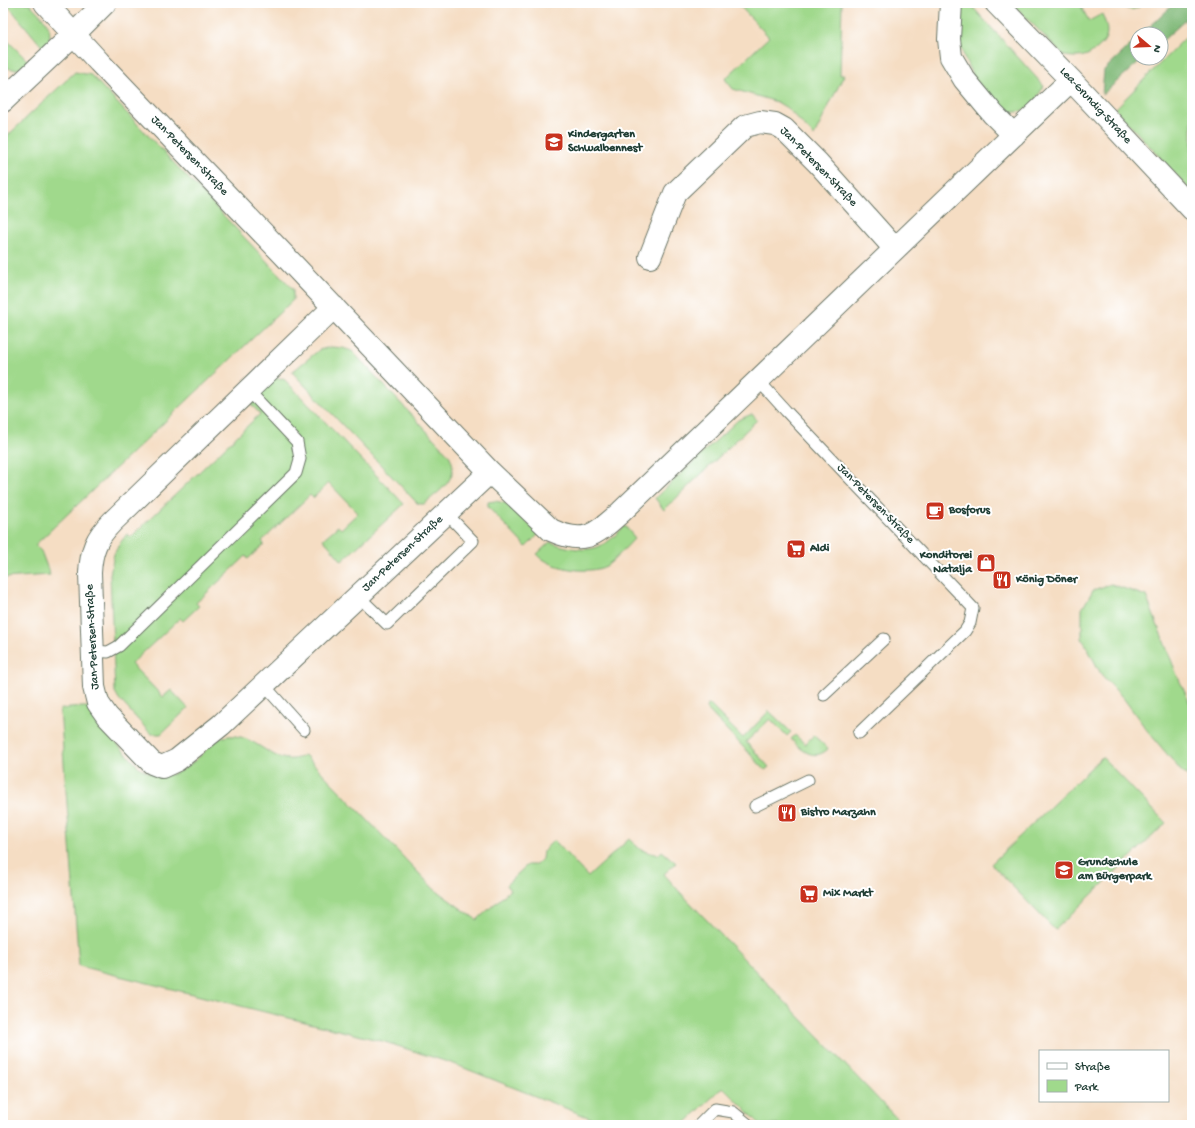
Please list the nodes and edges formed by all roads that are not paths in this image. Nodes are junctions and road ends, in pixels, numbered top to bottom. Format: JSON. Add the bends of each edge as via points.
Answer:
{"nodes":[{"id":1,"x":45,"y":3,"type":"edge"},
{"id":2,"x":105,"y":3,"type":"edge"},
{"id":3,"x":951,"y":3,"type":"edge"},
{"id":4,"x":996,"y":3,"type":"edge"},
{"id":5,"x":74,"y":34,"type":"junction"},
{"id":6,"x":1071,"y":80,"type":"junction"},
{"id":7,"x":3,"y":101,"type":"edge"},
{"id":8,"x":1014,"y":135,"type":"junction"},
{"id":9,"x":1192,"y":209,"type":"edge"},
{"id":10,"x":895,"y":249,"type":"junction"},
{"id":11,"x":650,"y":257,"type":"dead end"},
{"id":12,"x":334,"y":307,"type":"junction"},
{"id":13,"x":758,"y":380,"type":"junction"},
{"id":14,"x":248,"y":390,"type":"junction"},
{"id":15,"x":490,"y":472,"type":"junction"},
{"id":16,"x":446,"y":514,"type":"junction"},
{"id":17,"x":358,"y":596,"type":"junction"},
{"id":18,"x":884,"y":639,"type":"dead end"},
{"id":19,"x":93,"y":651,"type":"junction"},
{"id":20,"x":264,"y":685,"type":"junction"},
{"id":21,"x":824,"y":695,"type":"dead end"},
{"id":22,"x":304,"y":730,"type":"dead end"},
{"id":23,"x":859,"y":733,"type":"dead end"},
{"id":24,"x":808,"y":780,"type":"dead end"},
{"id":25,"x":755,"y":806,"type":"dead end"},
{"id":26,"x":699,"y":1125,"type":"edge"},
{"id":27,"x":749,"y":1125,"type":"edge"}],
"edges":[{"from":1,"to":5,"type":"street","name":"Jan-Petersen-Straße"},
{"from":2,"to":5,"type":"street"},
{"from":3,"to":8,"type":"street","via":[[949,39],[952,57],[964,79]]},
{"from":4,"to":6,"type":"street","name":"Lea-Grundig-Straße"},
{"from":5,"to":7,"type":"street"},
{"from":5,"to":12,"type":"street","name":"Jan-Petersen-Straße"},
{"from":6,"to":8,"type":"street","name":"Jan-Petersen-Straße"},
{"from":6,"to":9,"type":"street","name":"Lea-Grundig-Straße"},
{"from":8,"to":10,"type":"street","name":"Jan-Petersen-Straße"},
{"from":10,"to":11,"type":"street","name":"Jan-Petersen-Straße","via":[[818,163],[784,130],[775,124],[760,122],[745,126],[675,193]]},
{"from":10,"to":13,"type":"street","name":"Jan-Petersen-Straße"},
{"from":12,"to":14,"type":"street","name":"Jan-Petersen-Straße"},
{"from":12,"to":15,"type":"street","name":"Jan-Petersen-Straße"},
{"from":13,"to":15,"type":"street","name":"Jan-Petersen-Straße","via":[[621,512],[590,535],[576,537],[552,530]]},
{"from":13,"to":23,"type":"lane","name":"Jan-Petersen-Straße","via":[[973,608],[970,623],[965,631]]},
{"from":14,"to":19,"type":"street","name":"Jan-Petersen-Straße","via":[[112,522],[97,541],[91,557],[90,573]]},
{"from":14,"to":19,"type":"lane","via":[[297,442],[300,459],[296,473],[119,646],[108,652]]},
{"from":15,"to":16,"type":"street","name":"Jan-Petersen-Straße"},
{"from":16,"to":17,"type":"street","name":"Jan-Petersen-Straße"},
{"from":16,"to":17,"type":"lane","via":[[473,541],[387,624]]},
{"from":17,"to":20,"type":"street","name":"Jan-Petersen-Straße"},
{"from":18,"to":21,"type":"lane"},
{"from":19,"to":20,"type":"street","name":"Jan-Petersen-Straße","via":[[94,688],[98,703],[107,716],[152,763],[162,767],[177,760],[221,725]]},
{"from":20,"to":22,"type":"lane"},
{"from":24,"to":25,"type":"lane"},
{"from":26,"to":27,"type":"lane","via":[[716,1109],[732,1112]]}]}
